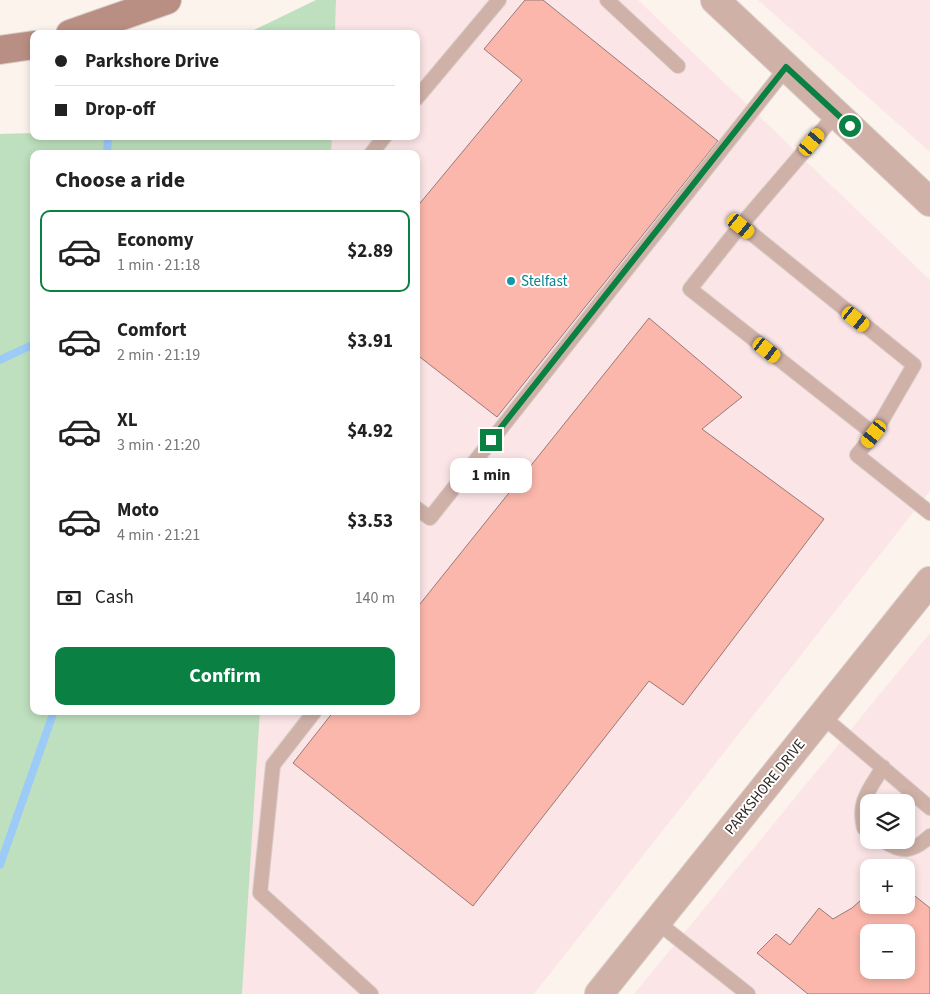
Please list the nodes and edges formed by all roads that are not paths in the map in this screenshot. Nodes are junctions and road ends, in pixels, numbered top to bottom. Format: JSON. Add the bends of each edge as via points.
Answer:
{"nodes":[{"id":1,"x":167,"y":0,"type":"edge"},
{"id":2,"x":499,"y":0,"type":"edge"},
{"id":3,"x":607,"y":0,"type":"edge"},
{"id":4,"x":716,"y":0,"type":"edge"},
{"id":5,"x":81,"y":30,"type":"edge"},
{"id":6,"x":30,"y":46,"type":"edge"},
{"id":7,"x":0,"y":50,"type":"edge"},
{"id":8,"x":678,"y":66,"type":"dead end"},
{"id":9,"x":786,"y":67,"type":"junction"},
{"id":10,"x":420,"y":94,"type":"edge"},
{"id":11,"x":836,"y":114,"type":"junction"},
{"id":12,"x":383,"y":140,"type":"edge"},
{"id":13,"x":374,"y":150,"type":"edge"},
{"id":14,"x":930,"y":202,"type":"edge"},
{"id":15,"x":741,"y":226,"type":"junction"},
{"id":16,"x":874,"y":434,"type":"junction"},
{"id":17,"x":420,"y":511,"type":"edge"},
{"id":18,"x":930,"y":513,"type":"edge"},
{"id":19,"x":930,"y":581,"type":"edge"},
{"id":20,"x":312,"y":715,"type":"edge"},
{"id":21,"x":822,"y":716,"type":"junction"},
{"id":22,"x":883,"y":767,"type":"junction"},
{"id":23,"x":867,"y":794,"type":"edge"},
{"id":24,"x":930,"y":808,"type":"edge"},
{"id":25,"x":930,"y":836,"type":"edge"},
{"id":26,"x":915,"y":846,"type":"edge"},
{"id":27,"x":895,"y":849,"type":"edge"},
{"id":28,"x":911,"y":849,"type":"edge"},
{"id":29,"x":657,"y":922,"type":"junction"},
{"id":30,"x":371,"y":994,"type":"edge"},
{"id":31,"x":600,"y":994,"type":"edge"},
{"id":32,"x":748,"y":994,"type":"edge"}],
"edges":[{"from":1,"to":5,"type":"street"},
{"from":2,"to":10,"type":"lane"},
{"from":3,"to":8,"type":"lane"},
{"from":4,"to":9,"type":"street"},
{"from":6,"to":7,"type":"street"},
{"from":9,"to":11,"type":"street"},
{"from":9,"to":17,"type":"lane","via":[[430,518]]},
{"from":11,"to":14,"type":"street"},
{"from":11,"to":15,"type":"lane"},
{"from":12,"to":13,"type":"lane"},
{"from":15,"to":16,"type":"lane","via":[[914,365]]},
{"from":15,"to":16,"type":"lane","via":[[690,289]]},
{"from":16,"to":18,"type":"lane","via":[[858,455]]},
{"from":19,"to":21,"type":"street","name":"PARKSHORE DRIVE"},
{"from":20,"to":30,"type":"lane","via":[[273,765],[260,893]]},
{"from":21,"to":22,"type":"lane"},
{"from":21,"to":29,"type":"street","name":"PARKSHORE DRIVE"},
{"from":22,"to":23,"type":"lane"},
{"from":22,"to":24,"type":"lane"},
{"from":25,"to":26,"type":"lane"},
{"from":27,"to":28,"type":"lane"},
{"from":29,"to":31,"type":"street","name":"PARKSHORE DRIVE"},
{"from":29,"to":32,"type":"lane"}]}
